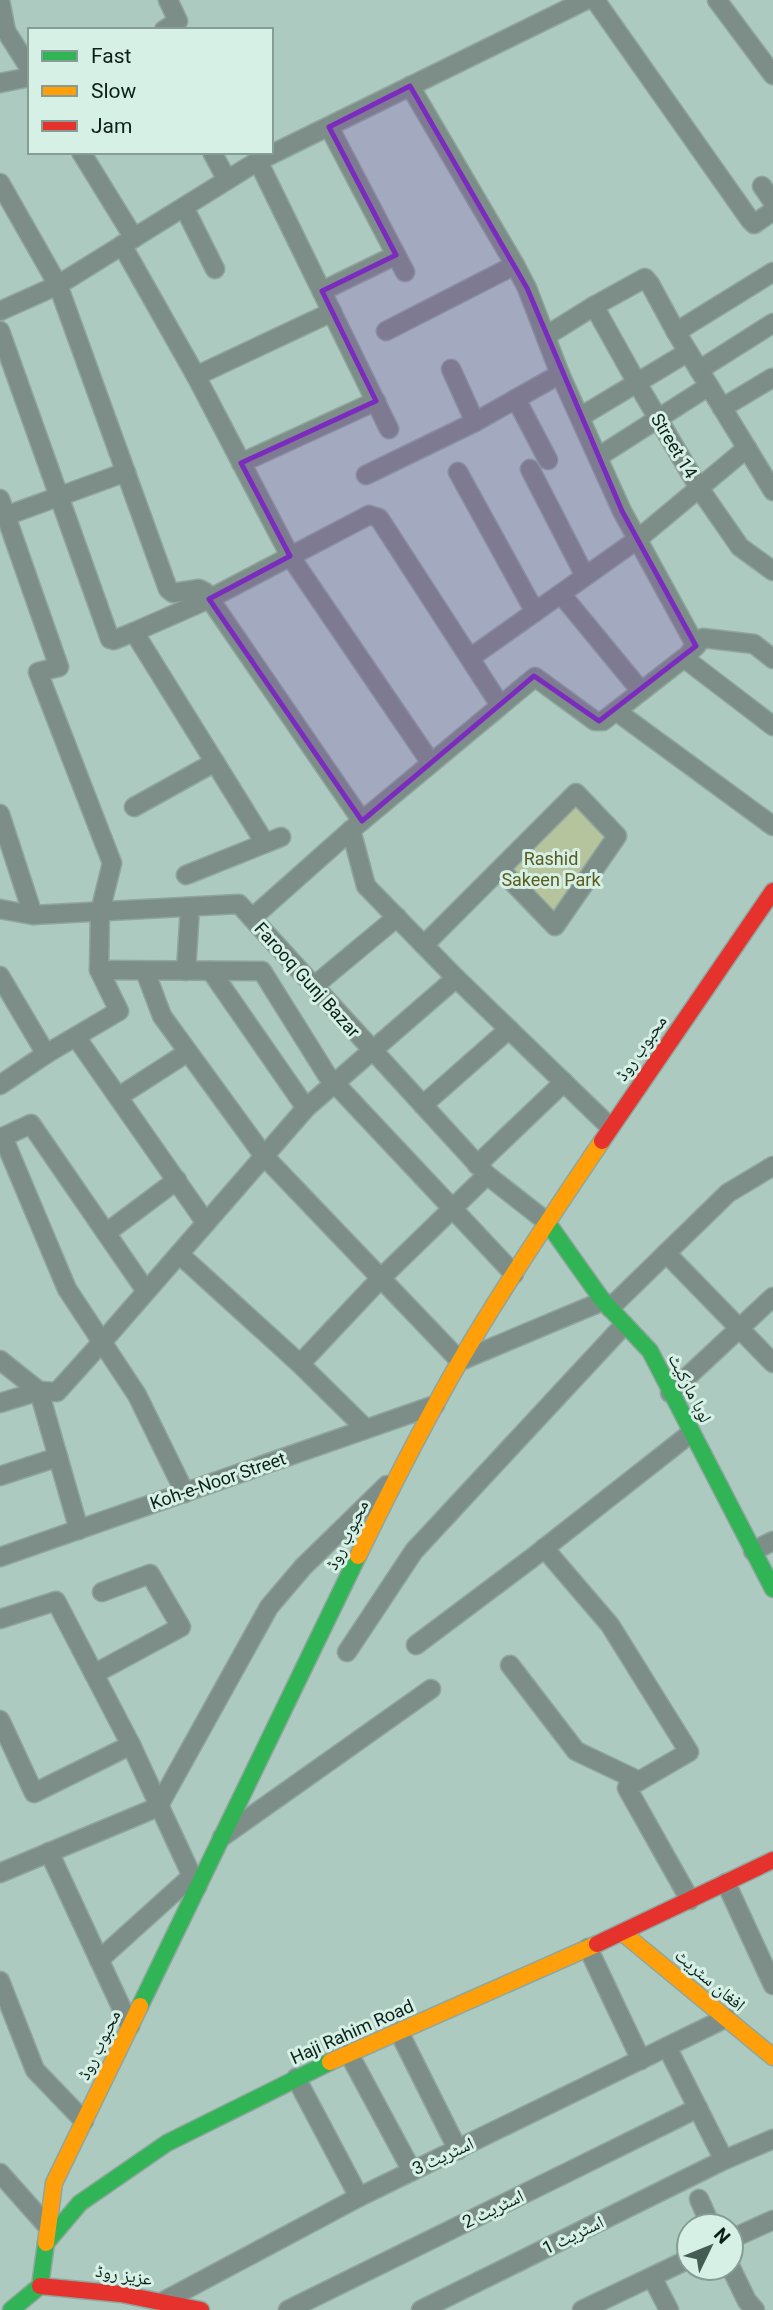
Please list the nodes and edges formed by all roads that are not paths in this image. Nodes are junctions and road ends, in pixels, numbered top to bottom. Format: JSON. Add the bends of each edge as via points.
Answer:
{"nodes":[{"id":1,"x":0,"y":0,"type":"edge"},
{"id":2,"x":168,"y":0,"type":"edge"},
{"id":3,"x":586,"y":0,"type":"edge"},
{"id":4,"x":594,"y":0,"type":"edge"},
{"id":5,"x":716,"y":0,"type":"edge"},
{"id":6,"x":167,"y":28,"type":"edge"},
{"id":7,"x":28,"y":66,"type":"edge"},
{"id":8,"x":773,"y":75,"type":"edge"},
{"id":9,"x":28,"y":77,"type":"edge"},
{"id":10,"x":0,"y":83,"type":"edge"},
{"id":11,"x":410,"y":86,"type":"junction"},
{"id":12,"x":329,"y":128,"type":"junction"},
{"id":13,"x":82,"y":154,"type":"edge"},
{"id":14,"x":213,"y":154,"type":"edge"},
{"id":15,"x":258,"y":161,"type":"junction"},
{"id":16,"x":227,"y":180,"type":"junction"},
{"id":17,"x":0,"y":183,"type":"edge"},
{"id":18,"x":762,"y":186,"type":"dead end"},
{"id":19,"x":773,"y":202,"type":"edge"},
{"id":20,"x":184,"y":207,"type":"junction"},
{"id":21,"x":773,"y":211,"type":"edge"},
{"id":22,"x":128,"y":242,"type":"junction"},
{"id":23,"x":396,"y":255,"type":"junction"},
{"id":24,"x":515,"y":265,"type":"junction"},
{"id":25,"x":215,"y":269,"type":"dead end"},
{"id":26,"x":405,"y":272,"type":"dead end"},
{"id":27,"x":773,"y":272,"type":"edge"},
{"id":28,"x":58,"y":285,"type":"junction"},
{"id":29,"x":322,"y":291,"type":"junction"},
{"id":30,"x":594,"y":306,"type":"junction"},
{"id":31,"x":0,"y":311,"type":"edge"},
{"id":32,"x":332,"y":312,"type":"junction"},
{"id":33,"x":773,"y":323,"type":"edge"},
{"id":34,"x":0,"y":331,"type":"edge"},
{"id":35,"x":386,"y":331,"type":"dead end"},
{"id":36,"x":676,"y":332,"type":"junction"},
{"id":37,"x":546,"y":336,"type":"junction"},
{"id":38,"x":688,"y":352,"type":"junction"},
{"id":39,"x":451,"y":369,"type":"dead end"},
{"id":40,"x":561,"y":374,"type":"junction"},
{"id":41,"x":196,"y":376,"type":"junction"},
{"id":42,"x":704,"y":378,"type":"junction"},
{"id":43,"x":772,"y":378,"type":"edge"},
{"id":44,"x":637,"y":383,"type":"junction"},
{"id":45,"x":516,"y":399,"type":"junction"},
{"id":46,"x":376,"y":401,"type":"junction"},
{"id":47,"x":722,"y":408,"type":"junction"},
{"id":48,"x":580,"y":417,"type":"junction"},
{"id":49,"x":658,"y":419,"type":"junction"},
{"id":50,"x":475,"y":422,"type":"junction"},
{"id":51,"x":389,"y":429,"type":"dead end"},
{"id":52,"x":747,"y":448,"type":"junction"},
{"id":53,"x":598,"y":457,"type":"junction"},
{"id":54,"x":548,"y":460,"type":"dead end"},
{"id":55,"x":241,"y":463,"type":"junction"},
{"id":56,"x":530,"y":469,"type":"dead end"},
{"id":57,"x":126,"y":472,"type":"junction"},
{"id":58,"x":458,"y":472,"type":"dead end"},
{"id":59,"x":366,"y":475,"type":"dead end"},
{"id":60,"x":699,"y":488,"type":"junction"},
{"id":61,"x":773,"y":491,"type":"edge"},
{"id":62,"x":58,"y":496,"type":"junction"},
{"id":63,"x":2,"y":511,"type":"edge"},
{"id":64,"x":638,"y":539,"type":"junction"},
{"id":65,"x":290,"y":556,"type":"junction"},
{"id":66,"x":773,"y":571,"type":"edge"},
{"id":67,"x":585,"y":576,"type":"junction"},
{"id":68,"x":561,"y":594,"type":"junction"},
{"id":69,"x":209,"y":599,"type":"junction"},
{"id":70,"x":535,"y":612,"type":"junction"},
{"id":71,"x":134,"y":632,"type":"junction"},
{"id":72,"x":690,"y":652,"type":"junction"},
{"id":73,"x":470,"y":658,"type":"junction"},
{"id":74,"x":773,"y":659,"type":"edge"},
{"id":75,"x":642,"y":691,"type":"junction"},
{"id":76,"x":500,"y":705,"type":"junction"},
{"id":77,"x":616,"y":711,"type":"junction"},
{"id":78,"x":773,"y":726,"type":"edge"},
{"id":79,"x":215,"y":762,"type":"junction"},
{"id":80,"x":431,"y":763,"type":"junction"},
{"id":81,"x":134,"y":807,"type":"dead end"},
{"id":82,"x":0,"y":814,"type":"edge"},
{"id":83,"x":357,"y":825,"type":"junction"},
{"id":84,"x":773,"y":826,"type":"edge"},
{"id":85,"x":500,"y":869,"type":"junction"},
{"id":86,"x":186,"y":875,"type":"dead end"},
{"id":87,"x":773,"y":891,"type":"edge"},
{"id":88,"x":190,"y":907,"type":"junction"},
{"id":89,"x":0,"y":909,"type":"edge"},
{"id":90,"x":100,"y":912,"type":"junction"},
{"id":91,"x":766,"y":914,"type":"edge"},
{"id":92,"x":33,"y":915,"type":"junction"},
{"id":93,"x":397,"y":917,"type":"junction"},
{"id":94,"x":252,"y":918,"type":"junction"},
{"id":95,"x":424,"y":945,"type":"junction"},
{"id":96,"x":99,"y":970,"type":"junction"},
{"id":97,"x":145,"y":971,"type":"junction"},
{"id":98,"x":186,"y":971,"type":"junction"},
{"id":99,"x":211,"y":971,"type":"junction"},
{"id":100,"x":0,"y":976,"type":"edge"},
{"id":101,"x":456,"y":978,"type":"junction"},
{"id":102,"x":314,"y":986,"type":"junction"},
{"id":103,"x":509,"y":1029,"type":"junction"},
{"id":104,"x":76,"y":1037,"type":"junction"},
{"id":105,"x":372,"y":1051,"type":"junction"},
{"id":106,"x":188,"y":1052,"type":"junction"},
{"id":107,"x":46,"y":1054,"type":"junction"},
{"id":108,"x":564,"y":1082,"type":"junction"},
{"id":109,"x":334,"y":1083,"type":"junction"},
{"id":110,"x":0,"y":1085,"type":"edge"},
{"id":111,"x":118,"y":1097,"type":"junction"},
{"id":112,"x":423,"y":1105,"type":"junction"},
{"id":113,"x":306,"y":1108,"type":"junction"},
{"id":114,"x":610,"y":1127,"type":"junction"},
{"id":115,"x":1,"y":1135,"type":"edge"},
{"id":116,"x":264,"y":1156,"type":"junction"},
{"id":117,"x":773,"y":1166,"type":"edge"},
{"id":118,"x":482,"y":1170,"type":"junction"},
{"id":119,"x":177,"y":1180,"type":"junction"},
{"id":120,"x":452,"y":1208,"type":"junction"},
{"id":121,"x":547,"y":1222,"type":"junction"},
{"id":122,"x":206,"y":1223,"type":"junction"},
{"id":123,"x":106,"y":1233,"type":"junction"},
{"id":124,"x":666,"y":1253,"type":"junction"},
{"id":125,"x":179,"y":1254,"type":"junction"},
{"id":126,"x":514,"y":1274,"type":"junction"},
{"id":127,"x":381,"y":1278,"type":"junction"},
{"id":128,"x":146,"y":1292,"type":"junction"},
{"id":129,"x":773,"y":1297,"type":"edge"},
{"id":130,"x":607,"y":1305,"type":"junction"},
{"id":131,"x":624,"y":1325,"type":"junction"},
{"id":132,"x":740,"y":1328,"type":"junction"},
{"id":133,"x":102,"y":1342,"type":"junction"},
{"id":134,"x":0,"y":1360,"type":"edge"},
{"id":135,"x":460,"y":1361,"type":"junction"},
{"id":136,"x":773,"y":1363,"type":"edge"},
{"id":137,"x":300,"y":1364,"type":"junction"},
{"id":138,"x":39,"y":1391,"type":"junction"},
{"id":139,"x":670,"y":1393,"type":"junction"},
{"id":140,"x":0,"y":1403,"type":"edge"},
{"id":141,"x":435,"y":1405,"type":"junction"},
{"id":142,"x":366,"y":1429,"type":"junction"},
{"id":143,"x":691,"y":1433,"type":"junction"},
{"id":144,"x":58,"y":1457,"type":"junction"},
{"id":145,"x":397,"y":1475,"type":"junction"},
{"id":146,"x":0,"y":1476,"type":"edge"},
{"id":147,"x":185,"y":1493,"type":"junction"},
{"id":148,"x":79,"y":1530,"type":"junction"},
{"id":149,"x":773,"y":1541,"type":"edge"},
{"id":150,"x":544,"y":1548,"type":"junction"},
{"id":151,"x":753,"y":1552,"type":"junction"},
{"id":152,"x":0,"y":1557,"type":"edge"},
{"id":153,"x":773,"y":1589,"type":"edge"},
{"id":154,"x":102,"y":1592,"type":"dead end"},
{"id":155,"x":0,"y":1619,"type":"edge"},
{"id":156,"x":415,"y":1644,"type":"dead end"},
{"id":157,"x":347,"y":1652,"type":"dead end"},
{"id":158,"x":510,"y":1665,"type":"dead end"},
{"id":159,"x":94,"y":1674,"type":"junction"},
{"id":160,"x":431,"y":1689,"type":"dead end"},
{"id":161,"x":0,"y":1720,"type":"edge"},
{"id":162,"x":131,"y":1745,"type":"junction"},
{"id":163,"x":639,"y":1781,"type":"junction"},
{"id":164,"x":158,"y":1807,"type":"junction"},
{"id":165,"x":221,"y":1838,"type":"junction"},
{"id":166,"x":49,"y":1852,"type":"junction"},
{"id":167,"x":773,"y":1860,"type":"edge"},
{"id":168,"x":0,"y":1873,"type":"edge"},
{"id":169,"x":195,"y":1881,"type":"junction"},
{"id":170,"x":726,"y":1883,"type":"junction"},
{"id":171,"x":690,"y":1900,"type":"junction"},
{"id":172,"x":623,"y":1933,"type":"junction"},
{"id":173,"x":588,"y":1948,"type":"junction"},
{"id":174,"x":99,"y":1960,"type":"junction"},
{"id":175,"x":0,"y":1981,"type":"edge"},
{"id":176,"x":773,"y":1985,"type":"edge"},
{"id":177,"x":726,"y":2018,"type":"junction"},
{"id":178,"x":130,"y":2026,"type":"junction"},
{"id":179,"x":399,"y":2032,"type":"junction"},
{"id":180,"x":667,"y":2047,"type":"junction"},
{"id":181,"x":349,"y":2054,"type":"junction"},
{"id":182,"x":773,"y":2057,"type":"edge"},
{"id":183,"x":641,"y":2060,"type":"junction"},
{"id":184,"x":296,"y":2078,"type":"junction"},
{"id":185,"x":698,"y":2108,"type":"junction"},
{"id":186,"x":84,"y":2121,"type":"junction"},
{"id":187,"x":773,"y":2139,"type":"edge"},
{"id":188,"x":458,"y":2150,"type":"junction"},
{"id":189,"x":724,"y":2160,"type":"junction"},
{"id":190,"x":412,"y":2171,"type":"junction"},
{"id":191,"x":0,"y":2173,"type":"edge"},
{"id":192,"x":359,"y":2197,"type":"junction"},
{"id":193,"x":699,"y":2199,"type":"dead end"},
{"id":194,"x":705,"y":2212,"type":"edge"},
{"id":195,"x":773,"y":2220,"type":"edge"},
{"id":196,"x":745,"y":2233,"type":"edge"},
{"id":197,"x":47,"y":2235,"type":"junction"},
{"id":198,"x":675,"y":2266,"type":"edge"},
{"id":199,"x":652,"y":2277,"type":"junction"},
{"id":200,"x":738,"y":2282,"type":"edge"},
{"id":201,"x":40,"y":2286,"type":"junction"},
{"id":202,"x":164,"y":2301,"type":"junction"},
{"id":203,"x":137,"y":2303,"type":"edge"},
{"id":204,"x":11,"y":2310,"type":"edge"},
{"id":205,"x":201,"y":2310,"type":"edge"},
{"id":206,"x":288,"y":2310,"type":"edge"},
{"id":207,"x":421,"y":2310,"type":"edge"},
{"id":208,"x":582,"y":2310,"type":"edge"},
{"id":209,"x":668,"y":2310,"type":"edge"},
{"id":210,"x":755,"y":2310,"type":"edge"}],
"edges":[{"from":1,"to":7,"type":"street","via":[[6,31]]},
{"from":2,"to":6,"type":"street","via":[[178,21]]},
{"from":3,"to":11,"type":"street"},
{"from":4,"to":21,"type":"street","via":[[750,220],[758,222]]},
{"from":5,"to":8,"type":"street"},
{"from":9,"to":10,"type":"street"},
{"from":11,"to":12,"type":"street"},
{"from":11,"to":24,"type":"street"},
{"from":12,"to":15,"type":"street"},
{"from":12,"to":23,"type":"street"},
{"from":13,"to":22,"type":"street"},
{"from":14,"to":16,"type":"street"},
{"from":15,"to":16,"type":"street"},
{"from":15,"to":29,"type":"street"},
{"from":16,"to":20,"type":"street"},
{"from":17,"to":28,"type":"street"},
{"from":18,"to":19,"type":"street"},
{"from":20,"to":22,"type":"street"},
{"from":20,"to":25,"type":"street"},
{"from":22,"to":28,"type":"street"},
{"from":22,"to":41,"type":"street"},
{"from":23,"to":26,"type":"street"},
{"from":23,"to":29,"type":"street"},
{"from":24,"to":35,"type":"street"},
{"from":24,"to":37,"type":"street"},
{"from":27,"to":36,"type":"street"},
{"from":28,"to":31,"type":"street"},
{"from":28,"to":57,"type":"street"},
{"from":29,"to":32,"type":"street"},
{"from":30,"to":36,"type":"street","via":[[645,278]]},
{"from":30,"to":37,"type":"street"},
{"from":30,"to":44,"type":"street","name":"Street 14"},
{"from":32,"to":41,"type":"street"},
{"from":32,"to":46,"type":"street"},
{"from":33,"to":42,"type":"street"},
{"from":34,"to":62,"type":"street"},
{"from":36,"to":38,"type":"street"},
{"from":37,"to":40,"type":"street"},
{"from":38,"to":42,"type":"street"},
{"from":38,"to":44,"type":"street"},
{"from":39,"to":50,"type":"street"},
{"from":40,"to":45,"type":"street"},
{"from":40,"to":48,"type":"street"},
{"from":41,"to":55,"type":"street"},
{"from":42,"to":47,"type":"street"},
{"from":42,"to":49,"type":"street"},
{"from":43,"to":47,"type":"street"},
{"from":44,"to":48,"type":"street"},
{"from":44,"to":49,"type":"street","name":"Street 14"},
{"from":45,"to":50,"type":"street"},
{"from":45,"to":54,"type":"street"},
{"from":46,"to":51,"type":"street"},
{"from":46,"to":55,"type":"street"},
{"from":47,"to":52,"type":"street"},
{"from":48,"to":53,"type":"street"},
{"from":49,"to":53,"type":"street"},
{"from":49,"to":60,"type":"street","name":"Street 14"},
{"from":50,"to":59,"type":"street"},
{"from":52,"to":60,"type":"street"},
{"from":52,"to":61,"type":"street"},
{"from":53,"to":64,"type":"street"},
{"from":55,"to":65,"type":"street"},
{"from":56,"to":67,"type":"street"},
{"from":57,"to":62,"type":"street"},
{"from":57,"to":69,"type":"street","via":[[170,592],[202,589]]},
{"from":58,"to":70,"type":"street"},
{"from":60,"to":64,"type":"street"},
{"from":60,"to":66,"type":"street","name":"Street 14","via":[[740,547]]},
{"from":62,"to":63,"type":"street"},
{"from":62,"to":71,"type":"street","via":[[108,636],[114,640]]},
{"from":63,"to":90,"type":"street","via":[[59,667],[38,672],[112,863]]},
{"from":64,"to":67,"type":"street"},
{"from":64,"to":72,"type":"street"},
{"from":65,"to":69,"type":"street"},
{"from":65,"to":73,"type":"street","via":[[363,516],[379,518]]},
{"from":65,"to":80,"type":"street"},
{"from":67,"to":68,"type":"street"},
{"from":68,"to":70,"type":"street"},
{"from":68,"to":75,"type":"street"},
{"from":69,"to":71,"type":"street"},
{"from":69,"to":83,"type":"street"},
{"from":70,"to":73,"type":"street"},
{"from":71,"to":79,"type":"street"},
{"from":72,"to":74,"type":"street","via":[[703,638],[754,644]]},
{"from":72,"to":75,"type":"street"},
{"from":72,"to":78,"type":"street"},
{"from":73,"to":76,"type":"street"},
{"from":75,"to":77,"type":"street"},
{"from":76,"to":77,"type":"street","via":[[535,677],[595,721]]},
{"from":76,"to":80,"type":"street"},
{"from":77,"to":84,"type":"street"},
{"from":79,"to":81,"type":"street"},
{"from":79,"to":86,"type":"street","via":[[273,840]]},
{"from":80,"to":83,"type":"street"},
{"from":82,"to":92,"type":"street"},
{"from":83,"to":93,"type":"street","via":[[366,886]]},
{"from":83,"to":94,"type":"street"},
{"from":85,"to":85,"type":"street","via":[[576,793],[617,836],[555,926]]},
{"from":85,"to":95,"type":"street"},
{"from":87,"to":91,"type":"main road","name":"محبوب روڈ"},
{"from":88,"to":90,"type":"street","name":"Farooq Gunj Bazar"},
{"from":88,"to":94,"type":"street","name":"Farooq Gunj Bazar","via":[[239,904]]},
{"from":88,"to":98,"type":"street"},
{"from":89,"to":92,"type":"street","name":"Farooq Gunj Bazar"},
{"from":90,"to":92,"type":"street","name":"Farooq Gunj Bazar"},
{"from":90,"to":96,"type":"street"},
{"from":91,"to":114,"type":"main road","name":"محبوب روڈ"},
{"from":93,"to":95,"type":"street"},
{"from":93,"to":102,"type":"street"},
{"from":94,"to":102,"type":"street","name":"Farooq Gunj Bazar"},
{"from":95,"to":101,"type":"street"},
{"from":96,"to":97,"type":"street"},
{"from":96,"to":104,"type":"street","via":[[120,1012]]},
{"from":97,"to":98,"type":"street"},
{"from":97,"to":106,"type":"street","via":[[162,1016]]},
{"from":98,"to":99,"type":"street"},
{"from":99,"to":109,"type":"street","via":[[262,971]]},
{"from":99,"to":113,"type":"street"},
{"from":100,"to":107,"type":"street"},
{"from":101,"to":103,"type":"street"},
{"from":101,"to":105,"type":"street"},
{"from":102,"to":105,"type":"street","name":"Farooq Gunj Bazar"},
{"from":103,"to":108,"type":"street"},
{"from":103,"to":112,"type":"street"},
{"from":104,"to":107,"type":"street"},
{"from":104,"to":111,"type":"street"},
{"from":105,"to":109,"type":"street"},
{"from":105,"to":112,"type":"street","name":"Farooq Gunj Bazar"},
{"from":106,"to":111,"type":"street"},
{"from":106,"to":116,"type":"street"},
{"from":107,"to":110,"type":"street"},
{"from":108,"to":114,"type":"street"},
{"from":108,"to":118,"type":"street"},
{"from":109,"to":113,"type":"street"},
{"from":109,"to":120,"type":"street"},
{"from":111,"to":119,"type":"street"},
{"from":112,"to":118,"type":"street","name":"Farooq Gunj Bazar"},
{"from":113,"to":116,"type":"street"},
{"from":114,"to":121,"type":"main road","name":"محبوب روڈ"},
{"from":115,"to":123,"type":"street","via":[[31,1124]]},
{"from":115,"to":133,"type":"street","via":[[67,1289]]},
{"from":116,"to":122,"type":"street"},
{"from":116,"to":127,"type":"street"},
{"from":117,"to":124,"type":"street","via":[[728,1193]]},
{"from":118,"to":120,"type":"street"},
{"from":118,"to":121,"type":"street","name":"Farooq Gunj Bazar"},
{"from":119,"to":122,"type":"street"},
{"from":119,"to":123,"type":"street"},
{"from":120,"to":126,"type":"street"},
{"from":120,"to":127,"type":"street"},
{"from":121,"to":126,"type":"main road","name":"محبوب روڈ"},
{"from":121,"to":130,"type":"main road","name":"لوہا مارکیٹ"},
{"from":122,"to":125,"type":"street"},
{"from":123,"to":128,"type":"street"},
{"from":124,"to":130,"type":"street"},
{"from":124,"to":132,"type":"street"},
{"from":125,"to":128,"type":"street"},
{"from":125,"to":137,"type":"street"},
{"from":126,"to":135,"type":"main road","name":"محبوب روڈ"},
{"from":127,"to":135,"type":"street"},
{"from":127,"to":137,"type":"street"},
{"from":128,"to":133,"type":"street"},
{"from":129,"to":132,"type":"street"},
{"from":130,"to":131,"type":"main road","name":"لوہا مارکیٹ"},
{"from":130,"to":135,"type":"street"},
{"from":131,"to":139,"type":"main road","name":"لوہا مارکیٹ","via":[[650,1351]]},
{"from":131,"to":157,"type":"street","via":[[414,1551]]},
{"from":132,"to":136,"type":"street"},
{"from":132,"to":139,"type":"street"},
{"from":133,"to":138,"type":"street","via":[[57,1392]]},
{"from":133,"to":147,"type":"street","via":[[137,1395]]},
{"from":134,"to":138,"type":"street"},
{"from":135,"to":141,"type":"main road","name":"محبوب روڈ"},
{"from":137,"to":142,"type":"street"},
{"from":138,"to":140,"type":"street"},
{"from":138,"to":144,"type":"street"},
{"from":139,"to":143,"type":"main road","name":"لوہا مارکیٹ"},
{"from":141,"to":142,"type":"street","name":"Koh-e-Noor Street"},
{"from":141,"to":145,"type":"main road","name":"محبوب روڈ"},
{"from":142,"to":147,"type":"street","name":"Koh-e-Noor Street"},
{"from":143,"to":150,"type":"street"},
{"from":143,"to":151,"type":"main road","name":"لوہا مارکیٹ"},
{"from":144,"to":146,"type":"street"},
{"from":144,"to":148,"type":"street"},
{"from":145,"to":164,"type":"street","via":[[269,1607]]},
{"from":145,"to":165,"type":"main road","name":"محبوب روڈ"},
{"from":147,"to":148,"type":"street","name":"Koh-e-Noor Street"},
{"from":148,"to":152,"type":"street","name":"Koh-e-Noor Street"},
{"from":149,"to":151,"type":"street"},
{"from":150,"to":156,"type":"street"},
{"from":150,"to":163,"type":"street","via":[[610,1625],[689,1752]]},
{"from":151,"to":153,"type":"main road","name":"لوہا مارکیٹ"},
{"from":154,"to":159,"type":"street","via":[[150,1574],[181,1627]]},
{"from":155,"to":159,"type":"street","via":[[56,1601]]},
{"from":158,"to":163,"type":"street","via":[[576,1751]]},
{"from":159,"to":162,"type":"street"},
{"from":160,"to":165,"type":"street"},
{"from":161,"to":162,"type":"street","via":[[34,1793]]},
{"from":162,"to":164,"type":"street"},
{"from":163,"to":171,"type":"street","via":[[627,1788]]},
{"from":164,"to":166,"type":"street"},
{"from":164,"to":169,"type":"street"},
{"from":165,"to":169,"type":"main road","name":"محبوب روڈ"},
{"from":166,"to":168,"type":"street"},
{"from":166,"to":174,"type":"street"},
{"from":167,"to":170,"type":"main road","name":"Haji Rahim Road"},
{"from":169,"to":174,"type":"street"},
{"from":169,"to":178,"type":"main road","name":"محبوب روڈ"},
{"from":170,"to":171,"type":"main road","name":"Haji Rahim Road"},
{"from":170,"to":176,"type":"street"},
{"from":171,"to":172,"type":"main road","name":"Haji Rahim Road"},
{"from":172,"to":173,"type":"main road","name":"Haji Rahim Road"},
{"from":172,"to":177,"type":"main road","name":"افغان سٹریٹ"},
{"from":173,"to":179,"type":"main road","name":"Haji Rahim Road"},
{"from":173,"to":183,"type":"street"},
{"from":174,"to":178,"type":"street"},
{"from":175,"to":186,"type":"street","via":[[35,2070]]},
{"from":177,"to":180,"type":"street","name":"اسٹریٹ 3"},
{"from":177,"to":182,"type":"main road","name":"افغان سٹریٹ"},
{"from":178,"to":186,"type":"main road","name":"محبوب روڈ"},
{"from":179,"to":181,"type":"main road","name":"Haji Rahim Road"},
{"from":179,"to":188,"type":"street"},
{"from":180,"to":183,"type":"street","name":"اسٹریٹ 3"},
{"from":180,"to":185,"type":"street"},
{"from":181,"to":184,"type":"main road","name":"Haji Rahim Road"},
{"from":181,"to":190,"type":"street"},
{"from":183,"to":188,"type":"street","name":"اسٹریٹ 3"},
{"from":184,"to":192,"type":"street"},
{"from":184,"to":197,"type":"main road","name":"Haji Rahim Road","via":[[167,2143],[80,2203]]},
{"from":185,"to":189,"type":"street"},
{"from":185,"to":206,"type":"street","name":"اسٹریٹ 2"},
{"from":186,"to":197,"type":"main road","name":"محبوب روڈ","via":[[54,2183]]},
{"from":187,"to":189,"type":"street","name":"اسٹریٹ 1"},
{"from":188,"to":190,"type":"street","name":"اسٹریٹ 3"},
{"from":189,"to":207,"type":"street","name":"اسٹریٹ 1"},
{"from":190,"to":192,"type":"street","name":"اسٹریٹ 3"},
{"from":191,"to":197,"type":"street"},
{"from":192,"to":202,"type":"street","name":"اسٹریٹ 3"},
{"from":193,"to":194,"type":"street"},
{"from":195,"to":196,"type":"street"},
{"from":197,"to":201,"type":"main road"},
{"from":198,"to":199,"type":"street"},
{"from":199,"to":208,"type":"street"},
{"from":199,"to":209,"type":"street"},
{"from":200,"to":210,"type":"street"},
{"from":201,"to":203,"type":"main road","name":"عزیز روڈ","via":[[82,2288]]},
{"from":201,"to":204,"type":"main road"},
{"from":202,"to":203,"type":"main road","name":"عزیز روڈ"},
{"from":202,"to":205,"type":"main road","name":"عزیز روڈ"}]}
